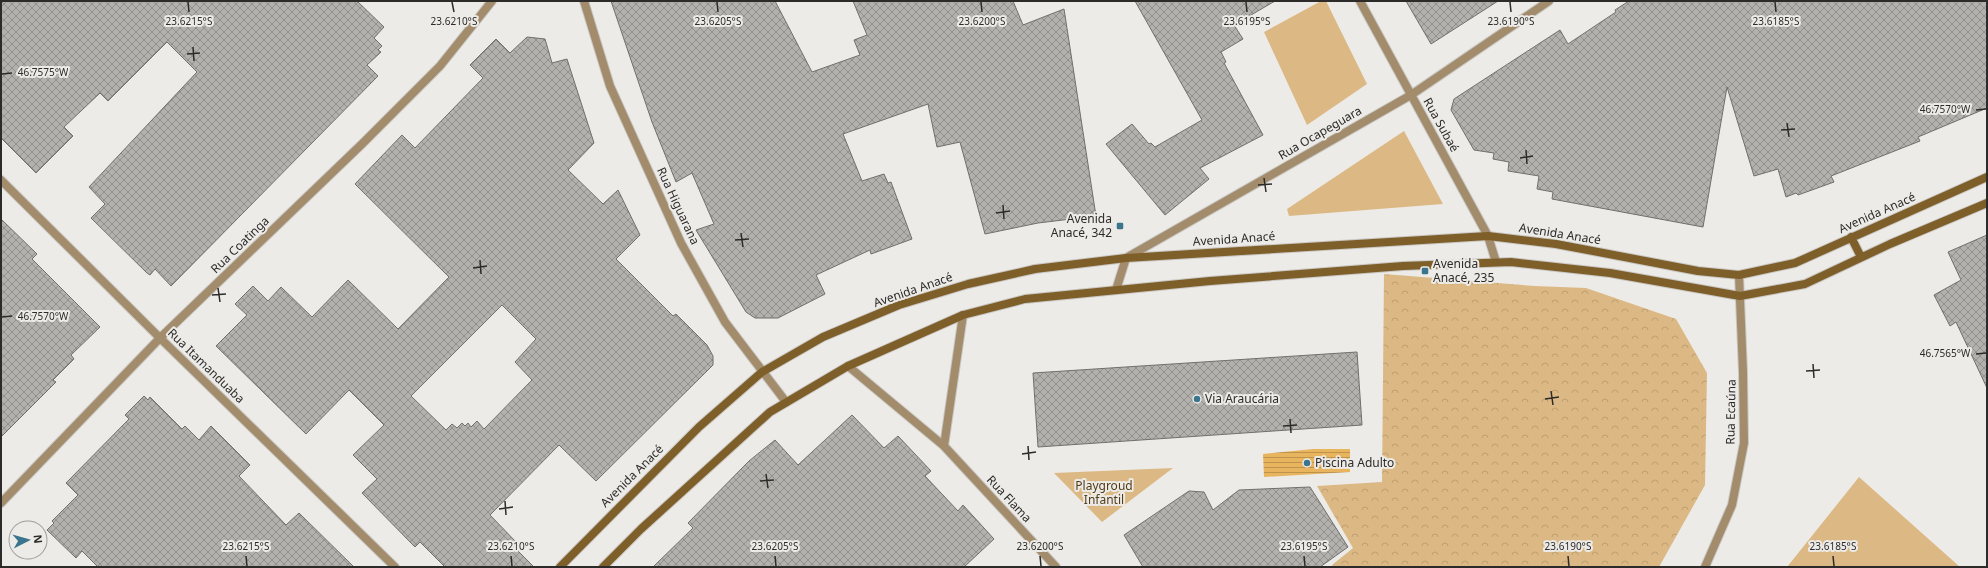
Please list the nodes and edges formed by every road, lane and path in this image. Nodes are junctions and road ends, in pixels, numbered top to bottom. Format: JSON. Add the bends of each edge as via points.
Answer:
{"nodes":[{"id":1,"x":492,"y":1,"type":"edge"},
{"id":2,"x":584,"y":1,"type":"edge"},
{"id":3,"x":1360,"y":1,"type":"edge"},
{"id":4,"x":1550,"y":1,"type":"edge"},
{"id":5,"x":1410,"y":95,"type":"junction"},
{"id":6,"x":1987,"y":177,"type":"edge"},
{"id":7,"x":1,"y":180,"type":"edge"},
{"id":8,"x":1987,"y":203,"type":"edge"},
{"id":9,"x":1488,"y":236,"type":"junction"},
{"id":10,"x":1851,"y":237,"type":"junction"},
{"id":11,"x":1861,"y":257,"type":"junction"},
{"id":12,"x":1126,"y":258,"type":"junction"},
{"id":13,"x":1496,"y":262,"type":"junction"},
{"id":14,"x":1739,"y":275,"type":"junction"},
{"id":15,"x":1116,"y":290,"type":"junction"},
{"id":16,"x":1740,"y":296,"type":"junction"},
{"id":17,"x":963,"y":315,"type":"junction"},
{"id":18,"x":160,"y":338,"type":"junction"},
{"id":19,"x":848,"y":366,"type":"junction"},
{"id":20,"x":762,"y":372,"type":"junction"},
{"id":21,"x":786,"y":402,"type":"junction"},
{"id":22,"x":944,"y":446,"type":"junction"},
{"id":23,"x":1,"y":503,"type":"edge"},
{"id":24,"x":395,"y":567,"type":"edge"},
{"id":25,"x":560,"y":567,"type":"edge"},
{"id":26,"x":603,"y":567,"type":"edge"},
{"id":27,"x":1056,"y":567,"type":"edge"},
{"id":28,"x":1705,"y":567,"type":"edge"}],
"edges":[{"from":1,"to":18,"type":"street","name":"Rua Coatinga","via":[[440,66]]},
{"from":2,"to":20,"type":"street","name":"Rua Higuarana","via":[[610,86],[681,243],[725,322]]},
{"from":3,"to":5,"type":"street","name":"Rua Subaé"},
{"from":4,"to":5,"type":"street","name":"Rua Ocapeguara"},
{"from":5,"to":9,"type":"street","name":"Rua Subaé"},
{"from":5,"to":12,"type":"street","name":"Rua Ocapeguara"},
{"from":6,"to":10,"type":"street","name":"Avenida Anacé"},
{"from":7,"to":18,"type":"street","name":"Rua Itamanduaba"},
{"from":8,"to":11,"type":"street"},
{"from":9,"to":12,"type":"street","name":"Avenida Anacé"},
{"from":9,"to":13,"type":"street","name":"Rua Subaé"},
{"from":9,"to":14,"type":"street","name":"Avenida Anacé","via":[[1556,244],[1698,271]]},
{"from":10,"to":11,"type":"street"},
{"from":10,"to":14,"type":"street","name":"Avenida Anacé","via":[[1795,263]]},
{"from":11,"to":16,"type":"street","via":[[1805,284]]},
{"from":12,"to":15,"type":"street"},
{"from":12,"to":20,"type":"street","name":"Avenida Anacé","via":[[1035,269],[947,290],[822,337]]},
{"from":13,"to":15,"type":"street","via":[[1387,267]]},
{"from":13,"to":16,"type":"street","via":[[1610,273]]},
{"from":14,"to":16,"type":"street","name":"Rua Ecaúna"},
{"from":15,"to":17,"type":"street","via":[[1025,300]]},
{"from":16,"to":28,"type":"street","name":"Rua Ecaúna","via":[[1744,443],[1732,505]]},
{"from":17,"to":19,"type":"street"},
{"from":17,"to":22,"type":"street"},
{"from":18,"to":23,"type":"street","name":"Rua Coatinga"},
{"from":18,"to":24,"type":"street","name":"Rua Itamanduaba"},
{"from":19,"to":21,"type":"street"},
{"from":19,"to":22,"type":"street","name":"Rua Flama"},
{"from":20,"to":21,"type":"street","name":"Rua Higuarana"},
{"from":20,"to":25,"type":"street","name":"Avenida Anacé","via":[[699,427]]},
{"from":21,"to":26,"type":"street","via":[[770,412],[652,518]]},
{"from":22,"to":27,"type":"street","name":"Rua Flama"}]}
